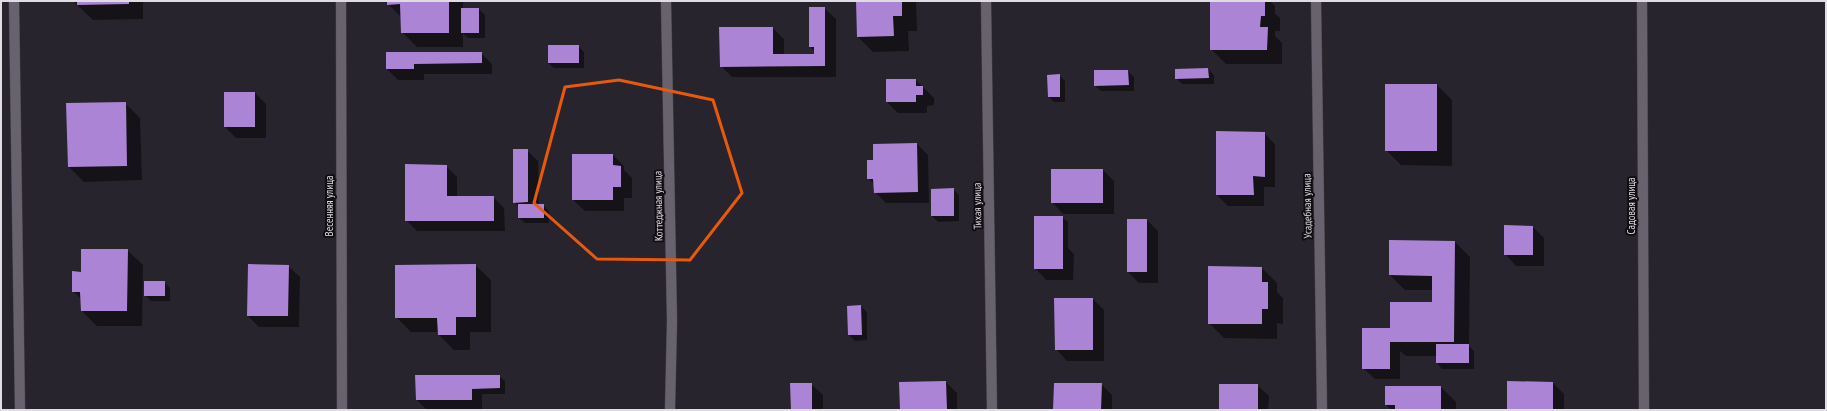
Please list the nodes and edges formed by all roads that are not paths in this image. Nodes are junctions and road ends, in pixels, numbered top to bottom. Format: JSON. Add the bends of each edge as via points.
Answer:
{"nodes":[{"id":1,"x":14,"y":1,"type":"edge"},
{"id":2,"x":341,"y":1,"type":"edge"},
{"id":3,"x":666,"y":1,"type":"edge"},
{"id":4,"x":986,"y":1,"type":"edge"},
{"id":5,"x":1316,"y":1,"type":"edge"},
{"id":6,"x":1642,"y":1,"type":"edge"},
{"id":7,"x":20,"y":410,"type":"edge"},
{"id":8,"x":342,"y":410,"type":"edge"},
{"id":9,"x":670,"y":410,"type":"edge"},
{"id":10,"x":992,"y":410,"type":"edge"},
{"id":11,"x":1322,"y":410,"type":"edge"},
{"id":12,"x":1644,"y":410,"type":"edge"}],
"edges":[{"from":1,"to":7,"type":"street"},
{"from":2,"to":8,"type":"street","name":"Весенняя улица"},
{"from":3,"to":9,"type":"street","name":"Коттеджная улица","via":[[672,321]]},
{"from":4,"to":10,"type":"street","name":"Тихая улица"},
{"from":5,"to":11,"type":"street","name":"Усадебная улица"},
{"from":6,"to":12,"type":"street","name":"Садовая улица"}]}
